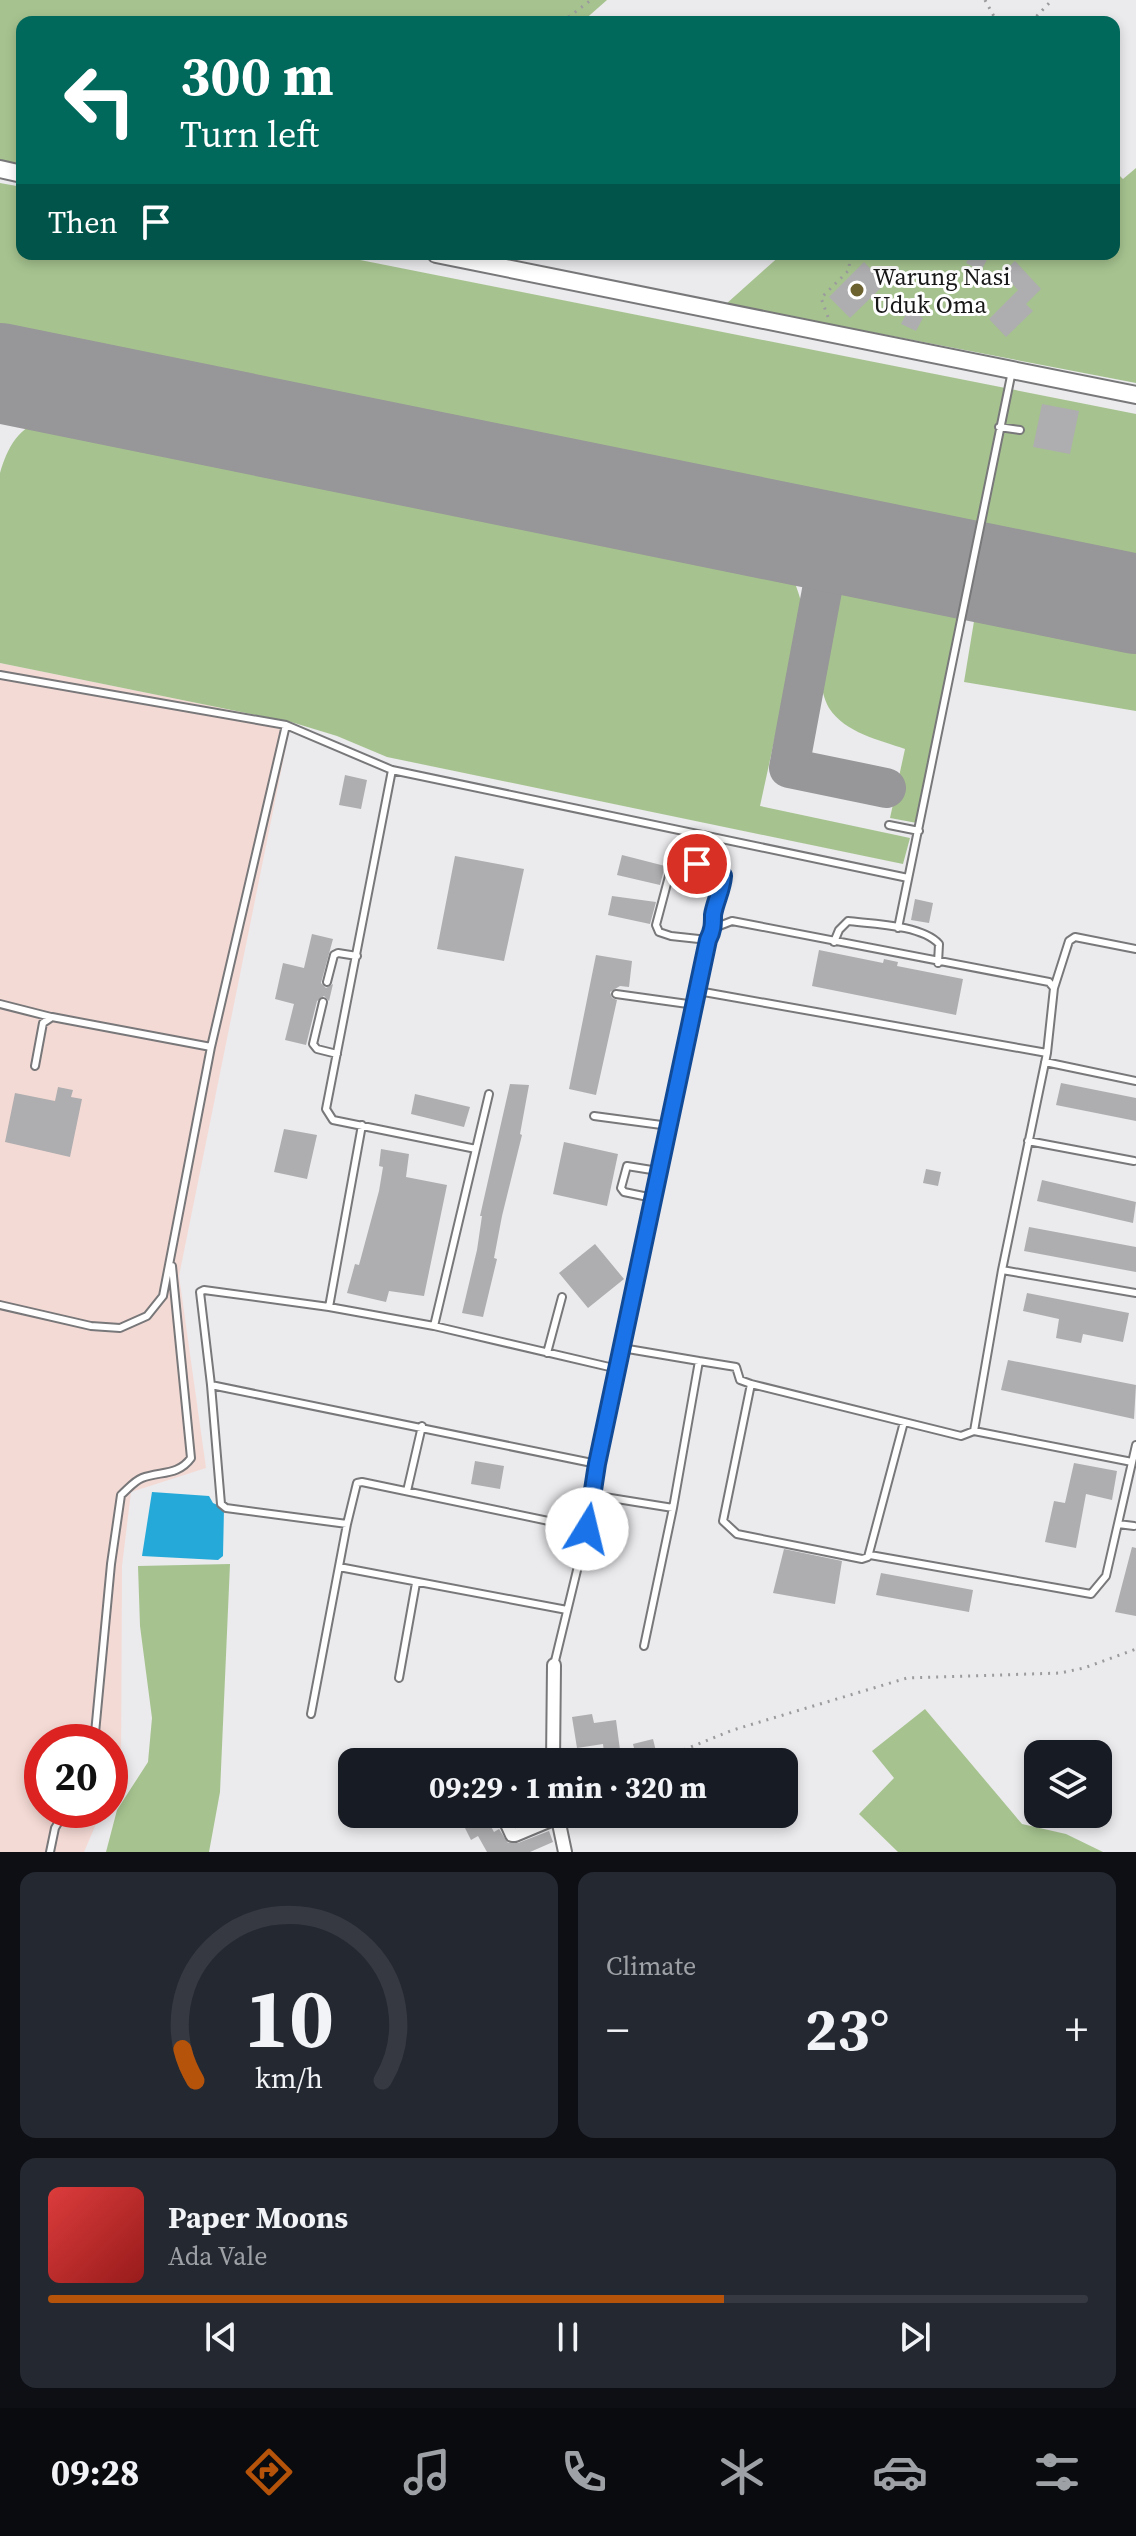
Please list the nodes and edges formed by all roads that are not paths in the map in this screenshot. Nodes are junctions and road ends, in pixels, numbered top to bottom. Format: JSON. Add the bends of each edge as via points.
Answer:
{"nodes":[{"id":1,"x":466,"y":260,"type":"edge"},
{"id":2,"x":1012,"y":371,"type":"junction"},
{"id":3,"x":1136,"y":395,"type":"edge"},
{"id":4,"x":999,"y":427,"type":"junction"},
{"id":5,"x":1020,"y":430,"type":"dead end"},
{"id":6,"x":0,"y":675,"type":"edge"},
{"id":7,"x":286,"y":725,"type":"junction"},
{"id":8,"x":392,"y":770,"type":"junction"},
{"id":9,"x":889,"y":825,"type":"dead end"},
{"id":10,"x":919,"y":831,"type":"junction"},
{"id":11,"x":908,"y":878,"type":"junction"},
{"id":12,"x":714,"y":928,"type":"junction"},
{"id":13,"x":898,"y":928,"type":"junction"},
{"id":14,"x":708,"y":940,"type":"junction"},
{"id":15,"x":834,"y":942,"type":"junction"},
{"id":16,"x":1136,"y":949,"type":"edge"},
{"id":17,"x":357,"y":956,"type":"junction"},
{"id":18,"x":938,"y":963,"type":"junction"},
{"id":19,"x":327,"y":982,"type":"dead end"},
{"id":20,"x":1054,"y":988,"type":"junction"},
{"id":21,"x":698,"y":991,"type":"junction"},
{"id":22,"x":616,"y":994,"type":"dead end"},
{"id":23,"x":323,"y":1002,"type":"dead end"},
{"id":24,"x":0,"y":1004,"type":"edge"},
{"id":25,"x":695,"y":1005,"type":"junction"},
{"id":26,"x":52,"y":1017,"type":"junction"},
{"id":27,"x":211,"y":1047,"type":"junction"},
{"id":28,"x":1047,"y":1053,"type":"junction"},
{"id":29,"x":337,"y":1054,"type":"junction"},
{"id":30,"x":1045,"y":1062,"type":"junction"},
{"id":31,"x":35,"y":1066,"type":"dead end"},
{"id":32,"x":1136,"y":1081,"type":"edge"},
{"id":33,"x":489,"y":1094,"type":"dead end"},
{"id":34,"x":594,"y":1116,"type":"dead end"},
{"id":35,"x":362,"y":1125,"type":"junction"},
{"id":36,"x":669,"y":1126,"type":"junction"},
{"id":37,"x":1028,"y":1141,"type":"junction"},
{"id":38,"x":476,"y":1149,"type":"junction"},
{"id":39,"x":1134,"y":1161,"type":"dead end"},
{"id":40,"x":658,"y":1171,"type":"junction"},
{"id":41,"x":653,"y":1198,"type":"junction"},
{"id":42,"x":171,"y":1259,"type":"junction"},
{"id":43,"x":1002,"y":1270,"type":"junction"},
{"id":44,"x":1136,"y":1293,"type":"edge"},
{"id":45,"x":562,"y":1297,"type":"dead end"},
{"id":46,"x":0,"y":1305,"type":"edge"},
{"id":47,"x":329,"y":1307,"type":"junction"},
{"id":48,"x":434,"y":1326,"type":"junction"},
{"id":49,"x":622,"y":1348,"type":"junction"},
{"id":50,"x":547,"y":1353,"type":"junction"},
{"id":51,"x":699,"y":1361,"type":"junction"},
{"id":52,"x":618,"y":1369,"type":"junction"},
{"id":53,"x":751,"y":1384,"type":"junction"},
{"id":54,"x":211,"y":1385,"type":"junction"},
{"id":55,"x":904,"y":1422,"type":"junction"},
{"id":56,"x":422,"y":1426,"type":"junction"},
{"id":57,"x":974,"y":1431,"type":"junction"},
{"id":58,"x":1136,"y":1445,"type":"edge"},
{"id":59,"x":1132,"y":1462,"type":"junction"},
{"id":60,"x":597,"y":1464,"type":"junction"},
{"id":61,"x":407,"y":1491,"type":"junction"},
{"id":62,"x":592,"y":1495,"type":"junction"},
{"id":63,"x":673,"y":1508,"type":"junction"},
{"id":64,"x":347,"y":1524,"type":"junction"},
{"id":65,"x":1118,"y":1524,"type":"junction"},
{"id":66,"x":1134,"y":1526,"type":"edge"},
{"id":67,"x":587,"y":1529,"type":"junction"},
{"id":68,"x":870,"y":1555,"type":"junction"},
{"id":69,"x":339,"y":1567,"type":"junction"},
{"id":70,"x":416,"y":1583,"type":"junction"},
{"id":71,"x":567,"y":1610,"type":"junction"},
{"id":72,"x":644,"y":1646,"type":"dead end"},
{"id":73,"x":554,"y":1665,"type":"joint"},
{"id":74,"x":399,"y":1678,"type":"dead end"},
{"id":75,"x":311,"y":1714,"type":"dead end"},
{"id":76,"x":96,"y":1724,"type":"edge"},
{"id":77,"x":553,"y":1748,"type":"edge"},
{"id":78,"x":55,"y":1828,"type":"edge"},
{"id":79,"x":509,"y":1828,"type":"edge"},
{"id":80,"x":530,"y":1828,"type":"edge"},
{"id":81,"x":560,"y":1828,"type":"edge"},
{"id":82,"x":50,"y":1852,"type":"edge"},
{"id":83,"x":565,"y":1852,"type":"edge"}],
"edges":[{"from":1,"to":2,"type":"street"},
{"from":2,"to":3,"type":"street"},
{"from":2,"to":4,"type":"lane"},
{"from":4,"to":5,"type":"lane"},
{"from":4,"to":10,"type":"lane"},
{"from":6,"to":7,"type":"lane"},
{"from":7,"to":8,"type":"lane"},
{"from":7,"to":27,"type":"lane"},
{"from":8,"to":11,"type":"lane"},
{"from":8,"to":17,"type":"lane"},
{"from":9,"to":10,"type":"lane"},
{"from":10,"to":11,"type":"lane"},
{"from":11,"to":13,"type":"lane"},
{"from":12,"to":14,"type":"lane"},
{"from":12,"to":14,"type":"lane","via":[[723,876],[697,864],[672,865],[656,925],[659,932]]},
{"from":12,"to":15,"type":"lane","via":[[732,921]]},
{"from":13,"to":15,"type":"lane","via":[[848,921]]},
{"from":13,"to":18,"type":"lane","via":[[932,936],[939,944]]},
{"from":14,"to":21,"type":"lane"},
{"from":15,"to":18,"type":"lane"},
{"from":16,"to":20,"type":"lane","via":[[1075,937],[1069,941]]},
{"from":17,"to":19,"type":"lane","via":[[334,955]]},
{"from":17,"to":29,"type":"lane"},
{"from":18,"to":20,"type":"lane","via":[[1049,982]]},
{"from":20,"to":28,"type":"lane"},
{"from":21,"to":25,"type":"lane"},
{"from":21,"to":28,"type":"lane"},
{"from":22,"to":25,"type":"lane"},
{"from":23,"to":29,"type":"lane","via":[[313,1044]]},
{"from":24,"to":26,"type":"lane"},
{"from":25,"to":36,"type":"lane"},
{"from":26,"to":27,"type":"lane"},
{"from":26,"to":31,"type":"lane","via":[[43,1023]]},
{"from":27,"to":42,"type":"lane"},
{"from":28,"to":30,"type":"lane"},
{"from":29,"to":35,"type":"lane","via":[[326,1109],[333,1120]]},
{"from":30,"to":32,"type":"lane"},
{"from":30,"to":37,"type":"lane"},
{"from":33,"to":38,"type":"lane"},
{"from":34,"to":36,"type":"lane"},
{"from":35,"to":38,"type":"lane"},
{"from":35,"to":47,"type":"lane"},
{"from":36,"to":40,"type":"lane"},
{"from":37,"to":39,"type":"lane"},
{"from":37,"to":43,"type":"lane"},
{"from":38,"to":48,"type":"lane"},
{"from":40,"to":41,"type":"lane"},
{"from":40,"to":41,"type":"lane","via":[[627,1166],[621,1188]]},
{"from":41,"to":49,"type":"lane"},
{"from":42,"to":46,"type":"lane","via":[[163,1296],[147,1316],[120,1328]]},
{"from":42,"to":76,"type":"lane","via":[[191,1458],[175,1472],[139,1479],[121,1495]]},
{"from":43,"to":44,"type":"lane"},
{"from":43,"to":57,"type":"lane"},
{"from":45,"to":50,"type":"lane"},
{"from":47,"to":48,"type":"lane"},
{"from":47,"to":54,"type":"lane","via":[[200,1292]]},
{"from":48,"to":50,"type":"lane"},
{"from":49,"to":51,"type":"lane"},
{"from":49,"to":52,"type":"lane"},
{"from":50,"to":52,"type":"lane"},
{"from":51,"to":53,"type":"lane","via":[[736,1367],[740,1380]]},
{"from":51,"to":63,"type":"lane"},
{"from":52,"to":60,"type":"lane"},
{"from":53,"to":55,"type":"lane"},
{"from":53,"to":68,"type":"lane","via":[[723,1521],[737,1534],[862,1559]]},
{"from":54,"to":56,"type":"lane"},
{"from":54,"to":64,"type":"lane","via":[[221,1504]]},
{"from":55,"to":57,"type":"lane","via":[[961,1436]]},
{"from":55,"to":68,"type":"lane"},
{"from":56,"to":60,"type":"lane"},
{"from":56,"to":61,"type":"lane"},
{"from":57,"to":59,"type":"lane"},
{"from":58,"to":59,"type":"lane"},
{"from":59,"to":65,"type":"lane"},
{"from":60,"to":62,"type":"lane"},
{"from":61,"to":64,"type":"lane","via":[[357,1483]]},
{"from":61,"to":67,"type":"lane"},
{"from":62,"to":63,"type":"lane"},
{"from":62,"to":67,"type":"lane"},
{"from":63,"to":72,"type":"lane"},
{"from":64,"to":69,"type":"lane"},
{"from":65,"to":66,"type":"lane"},
{"from":65,"to":68,"type":"lane","via":[[1106,1576],[1091,1594]]},
{"from":67,"to":71,"type":"lane"},
{"from":69,"to":70,"type":"lane"},
{"from":69,"to":75,"type":"lane"},
{"from":70,"to":71,"type":"lane"},
{"from":70,"to":74,"type":"lane"},
{"from":71,"to":73,"type":"lane"},
{"from":73,"to":77,"type":"street"},
{"from":78,"to":82,"type":"lane"},
{"from":79,"to":80,"type":"street","via":[[515,1835]]},
{"from":81,"to":83,"type":"street"}]}
